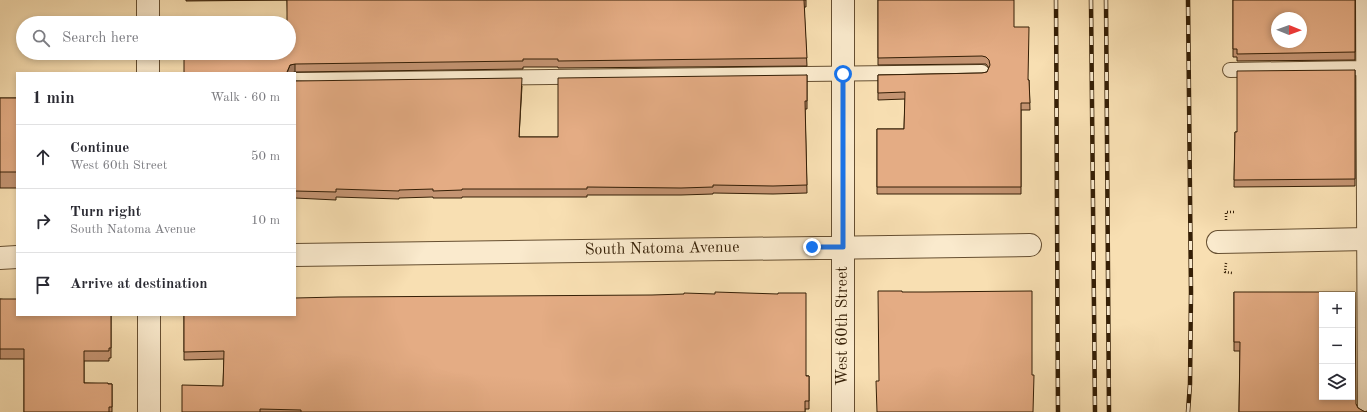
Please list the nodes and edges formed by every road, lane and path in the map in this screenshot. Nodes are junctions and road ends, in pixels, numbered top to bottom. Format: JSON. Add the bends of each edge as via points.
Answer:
{"nodes":[{"id":1,"x":148,"y":0,"type":"edge"},
{"id":2,"x":843,"y":0,"type":"edge"},
{"id":3,"x":1364,"y":0,"type":"edge"},
{"id":4,"x":148,"y":16,"type":"edge"},
{"id":5,"x":148,"y":60,"type":"edge"},
{"id":6,"x":1364,"y":68,"type":"junction"},
{"id":7,"x":1230,"y":70,"type":"dead end"},
{"id":8,"x":148,"y":72,"type":"edge"},
{"id":9,"x":982,"y":72,"type":"edge"},
{"id":10,"x":843,"y":74,"type":"junction"},
{"id":11,"x":296,"y":80,"type":"edge"},
{"id":12,"x":1366,"y":239,"type":"edge"},
{"id":13,"x":1218,"y":242,"type":"dead end"},
{"id":14,"x":1030,"y":245,"type":"dead end"},
{"id":15,"x":843,"y":247,"type":"junction"},
{"id":16,"x":296,"y":254,"type":"edge"},
{"id":17,"x":16,"y":257,"type":"edge"},
{"id":18,"x":0,"y":258,"type":"edge"},
{"id":19,"x":149,"y":316,"type":"edge"},
{"id":20,"x":149,"y":412,"type":"edge"},
{"id":21,"x":843,"y":412,"type":"edge"},
{"id":22,"x":1365,"y":412,"type":"edge"}],
"edges":[{"from":1,"to":4,"type":"street"},
{"from":2,"to":10,"type":"street","name":"West 60th Street"},
{"from":3,"to":6,"type":"lane"},
{"from":5,"to":8,"type":"street"},
{"from":6,"to":7,"type":"lane"},
{"from":6,"to":12,"type":"lane"},
{"from":9,"to":10,"type":"lane"},
{"from":10,"to":11,"type":"lane"},
{"from":10,"to":15,"type":"street","name":"West 60th Street"},
{"from":12,"to":13,"type":"street"},
{"from":12,"to":22,"type":"lane"},
{"from":14,"to":15,"type":"street","name":"South Natoma Avenue"},
{"from":15,"to":16,"type":"street","name":"South Natoma Avenue"},
{"from":15,"to":21,"type":"street","name":"West 60th Street"},
{"from":17,"to":18,"type":"street"},
{"from":19,"to":20,"type":"street"}]}
